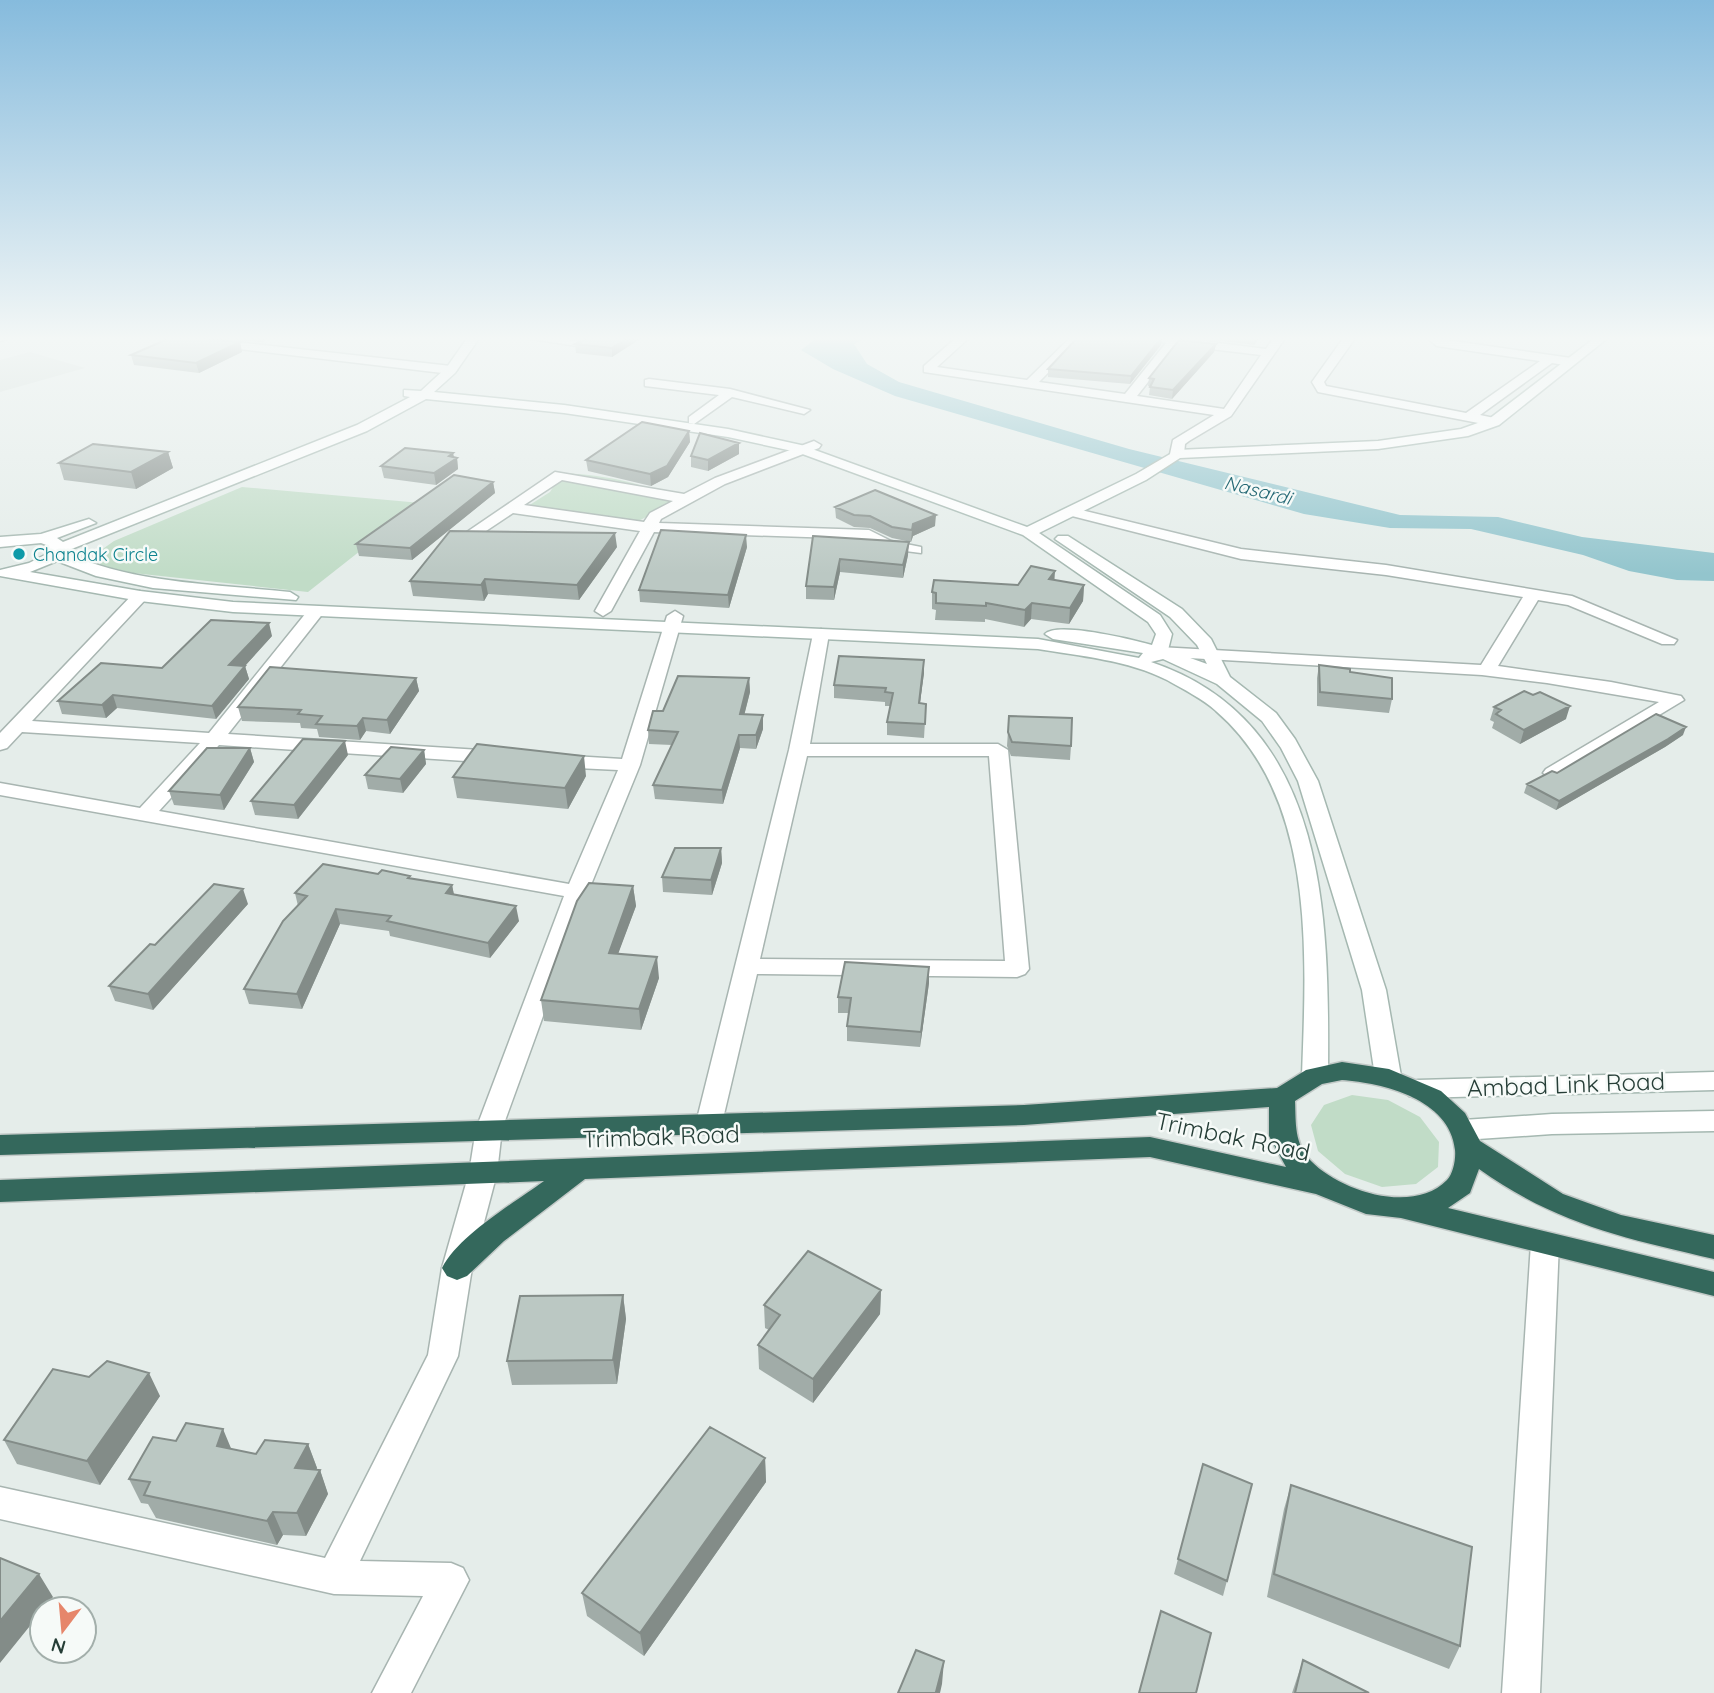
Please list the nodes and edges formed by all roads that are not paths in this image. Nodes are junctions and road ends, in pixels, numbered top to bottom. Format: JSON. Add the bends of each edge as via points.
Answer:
{"nodes":[{"id":1,"x":368,"y":416,"type":"edge"},
{"id":2,"x":381,"y":416,"type":"edge"},
{"id":3,"x":607,"y":416,"type":"edge"},
{"id":4,"x":660,"y":416,"type":"edge"},
{"id":5,"x":699,"y":416,"type":"edge"},
{"id":6,"x":1222,"y":416,"type":"edge"},
{"id":7,"x":1464,"y":416,"type":"edge"},
{"id":8,"x":1502,"y":416,"type":"edge"},
{"id":9,"x":1469,"y":417,"type":"joint"},
{"id":10,"x":694,"y":420,"type":"junction"},
{"id":11,"x":1494,"y":422,"type":"junction"},
{"id":12,"x":808,"y":447,"type":"junction"},
{"id":13,"x":1177,"y":454,"type":"junction"},
{"id":14,"x":686,"y":499,"type":"junction"},
{"id":15,"x":511,"y":508,"type":"junction"},
{"id":16,"x":1073,"y":512,"type":"junction"},
{"id":17,"x":0,"y":522,"type":"edge"},
{"id":18,"x":646,"y":527,"type":"junction"},
{"id":19,"x":1035,"y":529,"type":"junction"},
{"id":20,"x":468,"y":536,"type":"edge"},
{"id":21,"x":43,"y":538,"type":"junction"},
{"id":22,"x":4,"y":541,"type":"edge"},
{"id":23,"x":916,"y":550,"type":"dead end"},
{"id":24,"x":57,"y":552,"type":"junction"},
{"id":25,"x":3,"y":573,"type":"edge"},
{"id":26,"x":1533,"y":594,"type":"junction"},
{"id":27,"x":140,"y":596,"type":"junction"},
{"id":28,"x":603,"y":611,"type":"junction"},
{"id":29,"x":316,"y":612,"type":"junction"},
{"id":30,"x":674,"y":621,"type":"junction"},
{"id":31,"x":821,"y":634,"type":"junction"},
{"id":32,"x":1668,"y":640,"type":"dead end"},
{"id":33,"x":1159,"y":652,"type":"junction"},
{"id":34,"x":1212,"y":654,"type":"junction"},
{"id":35,"x":1139,"y":663,"type":"junction"},
{"id":36,"x":1486,"y":671,"type":"junction"},
{"id":37,"x":1223,"y":680,"type":"junction"},
{"id":38,"x":20,"y":726,"type":"junction"},
{"id":39,"x":213,"y":740,"type":"junction"},
{"id":40,"x":0,"y":744,"type":"edge"},
{"id":41,"x":799,"y":750,"type":"junction"},
{"id":42,"x":630,"y":765,"type":"junction"},
{"id":43,"x":1553,"y":773,"type":"edge"},
{"id":44,"x":0,"y":789,"type":"edge"},
{"id":45,"x":145,"y":815,"type":"junction"},
{"id":46,"x":577,"y":892,"type":"junction"},
{"id":47,"x":747,"y":966,"type":"junction"},
{"id":48,"x":1315,"y":1076,"type":"junction"},
{"id":49,"x":1388,"y":1076,"type":"junction"},
{"id":50,"x":1714,"y":1081,"type":"edge"},
{"id":51,"x":1418,"y":1089,"type":"junction"},
{"id":52,"x":1282,"y":1097,"type":"junction"},
{"id":53,"x":1714,"y":1121,"type":"edge"},
{"id":54,"x":709,"y":1123,"type":"junction"},
{"id":55,"x":489,"y":1129,"type":"junction"},
{"id":56,"x":1466,"y":1139,"type":"junction"},
{"id":57,"x":0,"y":1145,"type":"edge"},
{"id":58,"x":579,"y":1169,"type":"junction"},
{"id":59,"x":483,"y":1173,"type":"junction"},
{"id":60,"x":1321,"y":1185,"type":"junction"},
{"id":61,"x":0,"y":1191,"type":"edge"},
{"id":62,"x":1403,"y":1208,"type":"junction"},
{"id":63,"x":1545,"y":1243,"type":"junction"},
{"id":64,"x":1714,"y":1247,"type":"edge"},
{"id":65,"x":457,"y":1268,"type":"junction"},
{"id":66,"x":1714,"y":1284,"type":"edge"},
{"id":67,"x":0,"y":1503,"type":"edge"},
{"id":68,"x":334,"y":1577,"type":"junction"},
{"id":69,"x":391,"y":1693,"type":"edge"},
{"id":70,"x":1521,"y":1693,"type":"edge"}],
"edges":[{"from":1,"to":21,"type":"street","via":[[138,508]]},
{"from":2,"to":24,"type":"street","via":[[312,450]]},
{"from":3,"to":12,"type":"street"},
{"from":4,"to":10,"type":"street"},
{"from":5,"to":10,"type":"street"},
{"from":6,"to":13,"type":"street","via":[[1178,443]]},
{"from":7,"to":9,"type":"street"},
{"from":8,"to":11,"type":"street"},
{"from":9,"to":11,"type":"street"},
{"from":10,"to":12,"type":"street"},
{"from":11,"to":13,"type":"street","via":[[1463,433],[1378,445]]},
{"from":12,"to":14,"type":"street"},
{"from":12,"to":19,"type":"street","via":[[958,491]]},
{"from":13,"to":16,"type":"street"},
{"from":14,"to":15,"type":"street","via":[[560,475]]},
{"from":14,"to":18,"type":"street"},
{"from":15,"to":18,"type":"street"},
{"from":15,"to":20,"type":"street"},
{"from":16,"to":19,"type":"street"},
{"from":16,"to":26,"type":"street","via":[[1241,554],[1386,570]]},
{"from":17,"to":22,"type":"street"},
{"from":18,"to":23,"type":"street","via":[[869,535],[887,545]]},
{"from":18,"to":28,"type":"street"},
{"from":19,"to":33,"type":"street","via":[[1154,619],[1164,634]]},
{"from":19,"to":34,"type":"street","via":[[1176,613]]},
{"from":21,"to":22,"type":"street"},
{"from":21,"to":24,"type":"street","via":[[57,544]]},
{"from":24,"to":25,"type":"street","via":[[35,566]]},
{"from":24,"to":28,"type":"street","via":[[102,573],[220,590]]},
{"from":25,"to":27,"type":"street"},
{"from":26,"to":32,"type":"street","via":[[1572,601]]},
{"from":26,"to":36,"type":"street"},
{"from":27,"to":29,"type":"street"},
{"from":27,"to":38,"type":"street"},
{"from":28,"to":30,"type":"street"},
{"from":29,"to":30,"type":"street"},
{"from":29,"to":39,"type":"street"},
{"from":30,"to":31,"type":"street"},
{"from":30,"to":33,"type":"street","via":[[1087,636]]},
{"from":30,"to":42,"type":"street"},
{"from":31,"to":35,"type":"street","via":[[1038,644]]},
{"from":31,"to":41,"type":"street"},
{"from":33,"to":34,"type":"street"},
{"from":33,"to":35,"type":"street"},
{"from":33,"to":37,"type":"street"},
{"from":34,"to":36,"type":"street"},
{"from":34,"to":37,"type":"street"},
{"from":35,"to":48,"type":"street","via":[[1213,698],[1264,754],[1284,790],[1303,854],[1315,922]]},
{"from":36,"to":43,"type":"street","via":[[1603,683],[1675,700]]},
{"from":37,"to":49,"type":"street","via":[[1244,692],[1271,718],[1308,781],[1374,990]]},
{"from":38,"to":39,"type":"street"},
{"from":38,"to":40,"type":"street"},
{"from":39,"to":42,"type":"street"},
{"from":39,"to":45,"type":"street"},
{"from":41,"to":47,"type":"street"},
{"from":41,"to":47,"type":"street","via":[[998,750],[1017,969]]},
{"from":42,"to":46,"type":"street"},
{"from":44,"to":45,"type":"street"},
{"from":45,"to":46,"type":"street"},
{"from":46,"to":55,"type":"street"},
{"from":47,"to":54,"type":"street"},
{"from":48,"to":49,"type":"highway","name":"Trimbak Road","via":[[1342,1071]]},
{"from":48,"to":52,"type":"highway","name":"Trimbak Road"},
{"from":49,"to":51,"type":"highway","name":"Trimbak Road"},
{"from":50,"to":51,"type":"street","name":"Ambad Link Road"},
{"from":51,"to":56,"type":"highway","name":"Trimbak Road","via":[[1434,1099]]},
{"from":52,"to":54,"type":"highway","name":"Trimbak Road","via":[[1024,1115]]},
{"from":52,"to":60,"type":"highway","name":"Trimbak Road","via":[[1279,1134],[1290,1155]]},
{"from":53,"to":56,"type":"street","name":"Ambad Link Road","via":[[1552,1124]]},
{"from":54,"to":55,"type":"highway","name":"Trimbak Road"},
{"from":55,"to":57,"type":"highway","name":"Trimbak Road"},
{"from":55,"to":59,"type":"street"},
{"from":56,"to":62,"type":"highway","name":"Trimbak Road","via":[[1467,1176],[1451,1194]]},
{"from":56,"to":64,"type":"highway","name":"Trimbak Road","via":[[1532,1191],[1556,1203],[1620,1225]]},
{"from":58,"to":59,"type":"highway","name":"Trimbak Road"},
{"from":58,"to":60,"type":"highway","name":"Trimbak Road","via":[[1150,1147]]},
{"from":58,"to":65,"type":"highway","via":[[494,1233]]},
{"from":59,"to":61,"type":"highway","name":"Trimbak Road"},
{"from":59,"to":65,"type":"street"},
{"from":60,"to":62,"type":"highway","name":"Trimbak Road","via":[[1376,1206]]},
{"from":62,"to":63,"type":"highway","name":"Trimbak Road"},
{"from":63,"to":66,"type":"highway","name":"Trimbak Road"},
{"from":63,"to":70,"type":"street"},
{"from":65,"to":68,"type":"street","via":[[443,1356]]},
{"from":67,"to":68,"type":"street"},
{"from":68,"to":69,"type":"street","via":[[451,1580]]}]}
